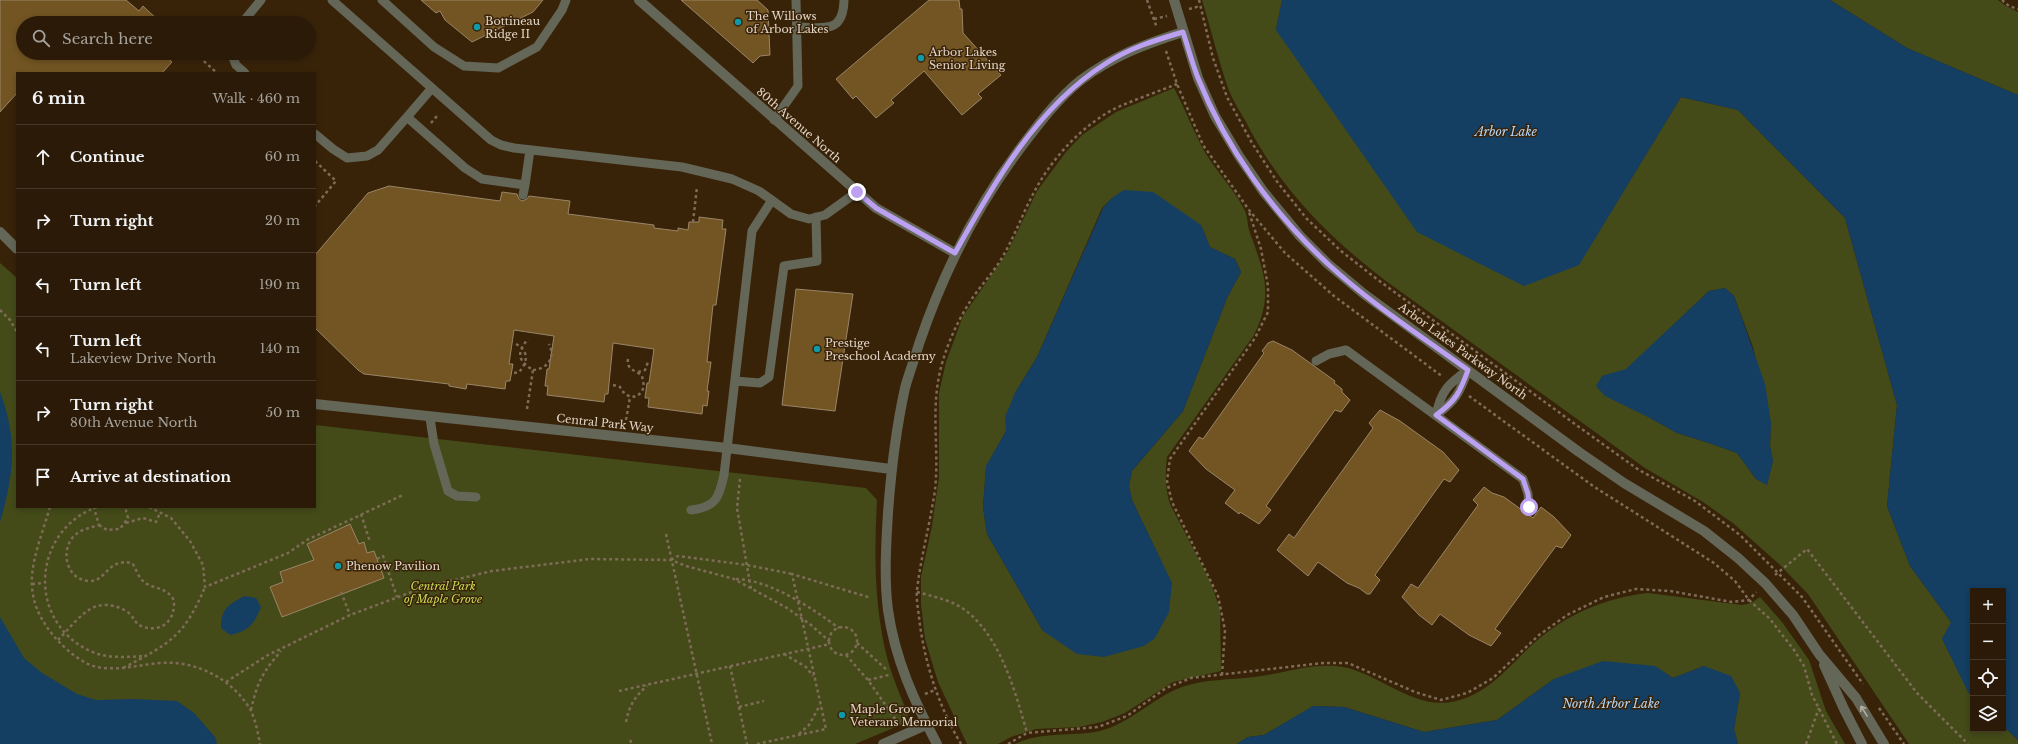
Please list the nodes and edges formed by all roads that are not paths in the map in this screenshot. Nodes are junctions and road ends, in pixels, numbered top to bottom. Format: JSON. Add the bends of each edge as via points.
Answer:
{"nodes":[{"id":1,"x":261,"y":0,"type":"edge"},
{"id":2,"x":332,"y":0,"type":"edge"},
{"id":3,"x":382,"y":0,"type":"edge"},
{"id":4,"x":566,"y":0,"type":"edge"},
{"id":5,"x":639,"y":0,"type":"edge"},
{"id":6,"x":796,"y":0,"type":"edge"},
{"id":7,"x":844,"y":0,"type":"edge"},
{"id":8,"x":1174,"y":0,"type":"edge"},
{"id":9,"x":248,"y":16,"type":"edge"},
{"id":10,"x":796,"y":27,"type":"junction"},
{"id":11,"x":1183,"y":32,"type":"junction"},
{"id":12,"x":234,"y":60,"type":"edge"},
{"id":13,"x":244,"y":72,"type":"edge"},
{"id":14,"x":432,"y":88,"type":"junction"},
{"id":15,"x":407,"y":117,"type":"junction"},
{"id":16,"x":774,"y":120,"type":"junction"},
{"id":17,"x":316,"y":135,"type":"edge"},
{"id":18,"x":530,"y":150,"type":"junction"},
{"id":19,"x":525,"y":185,"type":"junction"},
{"id":20,"x":857,"y":192,"type":"junction"},
{"id":21,"x":523,"y":195,"type":"dead end"},
{"id":22,"x":772,"y":200,"type":"junction"},
{"id":23,"x":816,"y":217,"type":"junction"},
{"id":24,"x":0,"y":232,"type":"edge"},
{"id":25,"x":16,"y":248,"type":"edge"},
{"id":26,"x":955,"y":253,"type":"junction"},
{"id":27,"x":1316,"y":361,"type":"dead end"},
{"id":28,"x":1468,"y":370,"type":"junction"},
{"id":29,"x":735,"y":381,"type":"junction"},
{"id":30,"x":316,"y":404,"type":"edge"},
{"id":31,"x":1436,"y":415,"type":"junction"},
{"id":32,"x":430,"y":418,"type":"junction"},
{"id":33,"x":727,"y":448,"type":"junction"},
{"id":34,"x":891,"y":470,"type":"junction"},
{"id":35,"x":476,"y":497,"type":"dead end"},
{"id":36,"x":1529,"y":507,"type":"dead end"},
{"id":37,"x":691,"y":510,"type":"dead end"},
{"id":38,"x":1819,"y":654,"type":"junction"},
{"id":39,"x":926,"y":725,"type":"junction"},
{"id":40,"x":883,"y":744,"type":"edge"},
{"id":41,"x":937,"y":744,"type":"edge"},
{"id":42,"x":1862,"y":744,"type":"edge"},
{"id":43,"x":1884,"y":744,"type":"edge"}],
"edges":[{"from":1,"to":9,"type":"lane"},
{"from":2,"to":14,"type":"lane"},
{"from":3,"to":4,"type":"lane","via":[[434,47],[464,66],[498,68],[537,47]]},
{"from":5,"to":16,"type":"street","name":"80th Avenue North"},
{"from":6,"to":10,"type":"lane"},
{"from":7,"to":10,"type":"lane","via":[[844,14],[838,23],[830,27]]},
{"from":8,"to":11,"type":"street","name":"Arbor Lakes Parkway North"},
{"from":10,"to":16,"type":"lane","via":[[798,86]]},
{"from":11,"to":26,"type":"street","via":[[1132,49],[1105,63],[1066,95],[1009,163]]},
{"from":11,"to":28,"type":"street","name":"Arbor Lakes Parkway North","via":[[1198,78],[1215,116],[1262,191],[1328,264],[1364,294]]},
{"from":12,"to":13,"type":"lane"},
{"from":14,"to":15,"type":"lane"},
{"from":14,"to":18,"type":"lane","via":[[491,140],[501,145]]},
{"from":15,"to":17,"type":"lane","via":[[378,150],[367,156],[347,158]]},
{"from":15,"to":19,"type":"lane","via":[[465,168],[482,179]]},
{"from":16,"to":20,"type":"street","name":"80th Avenue North"},
{"from":18,"to":19,"type":"lane"},
{"from":18,"to":22,"type":"lane","via":[[682,167],[732,179]]},
{"from":19,"to":21,"type":"lane"},
{"from":20,"to":23,"type":"lane","via":[[835,209]]},
{"from":20,"to":26,"type":"street","name":"80th Avenue North","via":[[876,208]]},
{"from":22,"to":23,"type":"lane","via":[[791,214],[809,219]]},
{"from":22,"to":29,"type":"lane","via":[[752,231]]},
{"from":23,"to":29,"type":"lane","via":[[817,261],[784,266],[769,377],[760,383]]},
{"from":24,"to":25,"type":"street"},
{"from":26,"to":34,"type":"street","via":[[931,309],[905,387]]},
{"from":27,"to":31,"type":"lane","via":[[1329,354],[1346,350]]},
{"from":28,"to":31,"type":"lane","via":[[1461,390],[1450,406]]},
{"from":28,"to":31,"type":"lane","via":[[1450,382],[1440,398]]},
{"from":28,"to":38,"type":"street","name":"Arbor Lakes Parkway North","via":[[1624,483],[1704,531],[1738,558],[1765,583],[1793,616]]},
{"from":29,"to":33,"type":"lane"},
{"from":30,"to":32,"type":"street","name":"Central Park Way"},
{"from":31,"to":36,"type":"lane","via":[[1523,479]]},
{"from":32,"to":33,"type":"street","name":"Central Park Way"},
{"from":32,"to":35,"type":"lane","via":[[434,444],[448,491],[457,496]]},
{"from":33,"to":34,"type":"street","name":"Central Park Way"},
{"from":33,"to":37,"type":"lane","via":[[724,475],[717,499],[706,508]]},
{"from":34,"to":39,"type":"street","via":[[886,545],[888,610],[902,672]]},
{"from":38,"to":42,"type":"street","name":"Arbor Lakes Parkway North"},
{"from":43,"to":38,"type":"street","name":"Arbor Lakes Parkway North","one_way":true,"via":[[1856,698]]},
{"from":39,"to":40,"type":"street"},
{"from":39,"to":41,"type":"street"}]}
